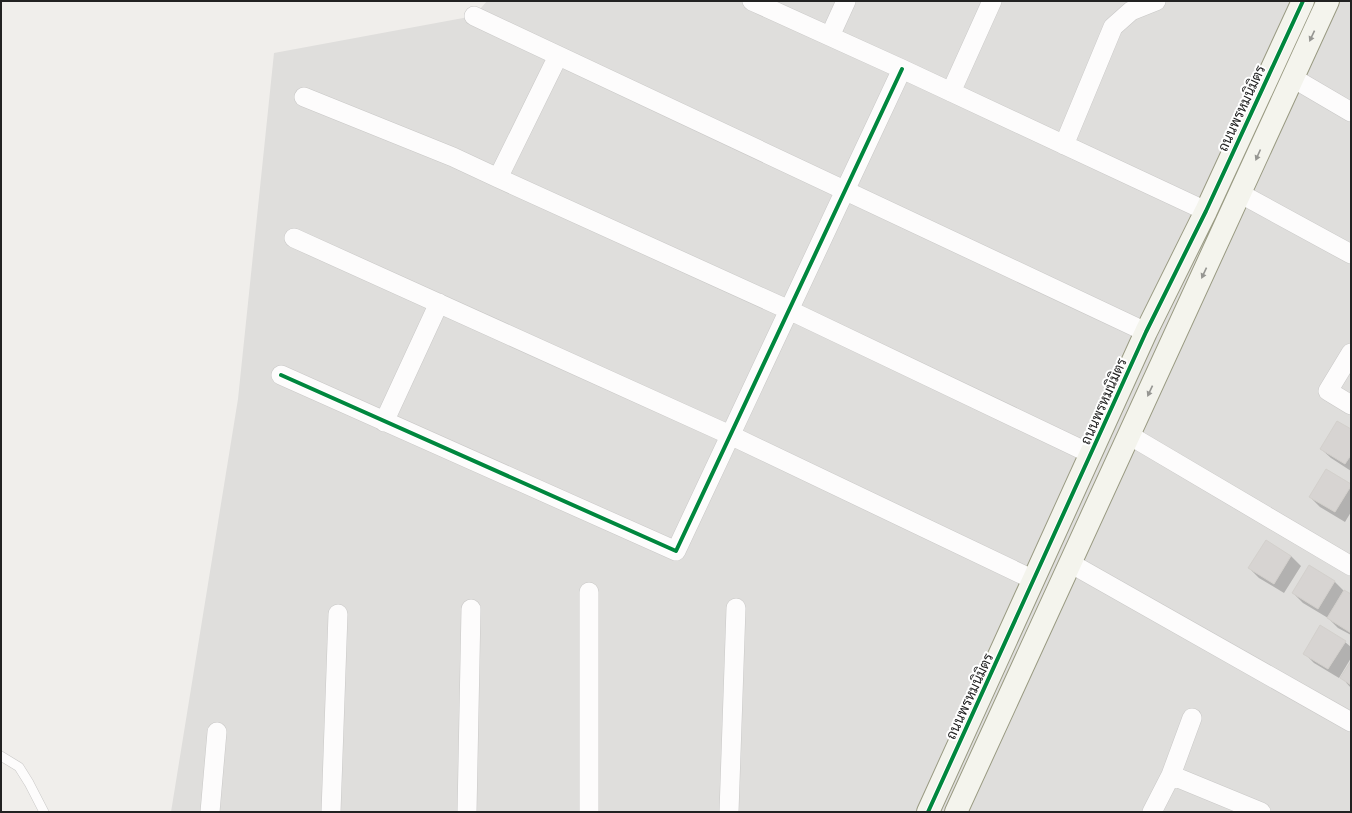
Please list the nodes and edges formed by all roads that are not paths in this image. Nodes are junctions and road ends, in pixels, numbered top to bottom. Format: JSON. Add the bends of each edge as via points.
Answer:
{"nodes":[{"id":1,"x":752,"y":1,"type":"edge"},
{"id":2,"x":846,"y":1,"type":"edge"},
{"id":3,"x":992,"y":1,"type":"edge"},
{"id":4,"x":1156,"y":1,"type":"edge"},
{"id":5,"x":1303,"y":1,"type":"edge"},
{"id":6,"x":1328,"y":1,"type":"edge"},
{"id":7,"x":474,"y":16,"type":"dead end"},
{"id":8,"x":830,"y":36,"type":"junction"},
{"id":9,"x":558,"y":56,"type":"junction"},
{"id":10,"x":902,"y":69,"type":"junction"},
{"id":11,"x":1293,"y":78,"type":"junction"},
{"id":12,"x":951,"y":92,"type":"junction"},
{"id":13,"x":304,"y":97,"type":"dead end"},
{"id":14,"x":1351,"y":112,"type":"edge"},
{"id":15,"x":1064,"y":145,"type":"junction"},
{"id":16,"x":498,"y":178,"type":"junction"},
{"id":17,"x":845,"y":190,"type":"junction"},
{"id":18,"x":1241,"y":194,"type":"junction"},
{"id":19,"x":1206,"y":211,"type":"junction"},
{"id":20,"x":294,"y":238,"type":"dead end"},
{"id":21,"x":1351,"y":254,"type":"edge"},
{"id":22,"x":439,"y":303,"type":"junction"},
{"id":23,"x":789,"y":310,"type":"junction"},
{"id":24,"x":1146,"y":332,"type":"junction"},
{"id":25,"x":1351,"y":353,"type":"edge"},
{"id":26,"x":280,"y":376,"type":"dead end"},
{"id":27,"x":1351,"y":405,"type":"edge"},
{"id":28,"x":384,"y":422,"type":"junction"},
{"id":29,"x":730,"y":435,"type":"junction"},
{"id":30,"x":1129,"y":435,"type":"junction"},
{"id":31,"x":1091,"y":454,"type":"junction"},
{"id":32,"x":1070,"y":563,"type":"junction"},
{"id":33,"x":1351,"y":566,"type":"edge"},
{"id":34,"x":1034,"y":580,"type":"junction"},
{"id":35,"x":589,"y":592,"type":"dead end"},
{"id":36,"x":736,"y":608,"type":"dead end"},
{"id":37,"x":471,"y":609,"type":"dead end"},
{"id":38,"x":338,"y":614,"type":"dead end"},
{"id":39,"x":1192,"y":718,"type":"dead end"},
{"id":40,"x":1351,"y":722,"type":"edge"},
{"id":41,"x":217,"y":732,"type":"dead end"},
{"id":42,"x":1,"y":756,"type":"edge"},
{"id":43,"x":1171,"y":774,"type":"junction"},
{"id":44,"x":44,"y":812,"type":"edge"},
{"id":45,"x":210,"y":812,"type":"edge"},
{"id":46,"x":331,"y":812,"type":"edge"},
{"id":47,"x":467,"y":812,"type":"edge"},
{"id":48,"x":589,"y":812,"type":"edge"},
{"id":49,"x":729,"y":812,"type":"edge"},
{"id":50,"x":928,"y":812,"type":"edge"},
{"id":51,"x":956,"y":812,"type":"edge"},
{"id":52,"x":1152,"y":812,"type":"edge"},
{"id":53,"x":1261,"y":812,"type":"edge"}],
"edges":[{"from":1,"to":8,"type":"street"},
{"from":2,"to":8,"type":"street"},
{"from":3,"to":12,"type":"street"},
{"from":4,"to":15,"type":"street","via":[[1131,12],[1113,26]]},
{"from":5,"to":19,"type":"street","name":"ถนนพรหมนิมิตร"},
{"from":6,"to":11,"type":"street","one_way":true},
{"from":7,"to":9,"type":"street"},
{"from":8,"to":10,"type":"street"},
{"from":9,"to":16,"type":"street"},
{"from":9,"to":17,"type":"street"},
{"from":10,"to":12,"type":"street"},
{"from":10,"to":17,"type":"street"},
{"from":11,"to":14,"type":"street"},
{"from":11,"to":18,"type":"street","one_way":true},
{"from":12,"to":15,"type":"street"},
{"from":13,"to":16,"type":"street","via":[[453,157]]},
{"from":15,"to":19,"type":"street"},
{"from":16,"to":23,"type":"street"},
{"from":17,"to":23,"type":"street"},
{"from":17,"to":24,"type":"street"},
{"from":18,"to":21,"type":"street"},
{"from":18,"to":30,"type":"street","one_way":true},
{"from":19,"to":24,"type":"street","name":"ถนนพรหมนิมิตร"},
{"from":20,"to":22,"type":"street"},
{"from":22,"to":28,"type":"street"},
{"from":22,"to":29,"type":"street"},
{"from":23,"to":29,"type":"street"},
{"from":23,"to":31,"type":"street"},
{"from":24,"to":31,"type":"street","name":"ถนนพรหมนิมิตร"},
{"from":25,"to":27,"type":"street","via":[[1328,391]]},
{"from":26,"to":28,"type":"street"},
{"from":28,"to":29,"type":"street","via":[[676,551]]},
{"from":29,"to":34,"type":"street"},
{"from":30,"to":32,"type":"street"},
{"from":30,"to":33,"type":"street"},
{"from":31,"to":34,"type":"street","name":"ถนนพรหมนิมิตร"},
{"from":32,"to":40,"type":"street"},
{"from":32,"to":51,"type":"street"},
{"from":34,"to":50,"type":"street","name":"ถนนพรหมนิมิตร"},
{"from":35,"to":48,"type":"street"},
{"from":36,"to":49,"type":"street"},
{"from":37,"to":47,"type":"street"},
{"from":38,"to":46,"type":"street"},
{"from":39,"to":43,"type":"street"},
{"from":41,"to":45,"type":"street"},
{"from":42,"to":44,"type":"lane","via":[[19,767]]},
{"from":43,"to":52,"type":"street"},
{"from":43,"to":53,"type":"street"}]}
